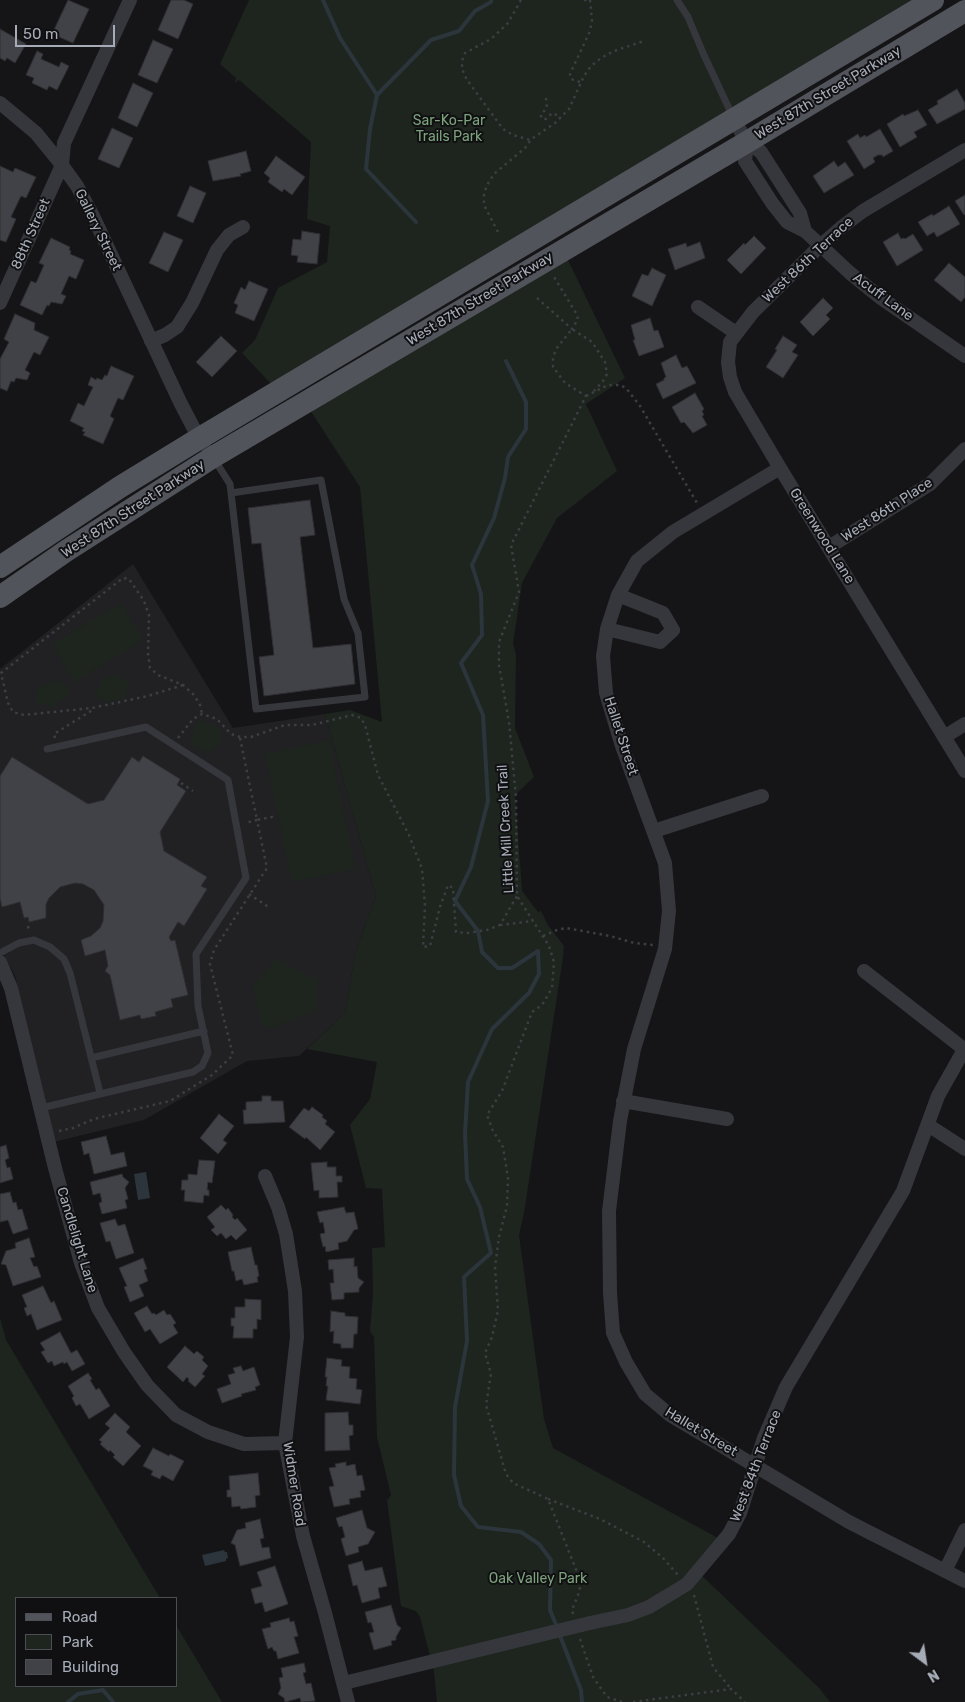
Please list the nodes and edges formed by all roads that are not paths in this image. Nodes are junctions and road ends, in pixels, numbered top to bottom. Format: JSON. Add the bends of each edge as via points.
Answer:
{"nodes":[{"id":1,"x":130,"y":0,"type":"edge"},
{"id":2,"x":678,"y":0,"type":"edge"},
{"id":3,"x":933,"y":0,"type":"edge"},
{"id":4,"x":965,"y":11,"type":"edge"},
{"id":5,"x":0,"y":104,"type":"edge"},
{"id":6,"x":734,"y":120,"type":"junction"},
{"id":7,"x":747,"y":142,"type":"junction"},
{"id":8,"x":965,"y":150,"type":"edge"},
{"id":9,"x":62,"y":165,"type":"junction"},
{"id":10,"x":243,"y":227,"type":"dead end"},
{"id":11,"x":820,"y":246,"type":"junction"},
{"id":12,"x":0,"y":303,"type":"edge"},
{"id":13,"x":698,"y":307,"type":"dead end"},
{"id":14,"x":736,"y":333,"type":"junction"},
{"id":15,"x":151,"y":341,"type":"junction"},
{"id":16,"x":965,"y":356,"type":"edge"},
{"id":17,"x":200,"y":438,"type":"junction"},
{"id":18,"x":965,"y":449,"type":"edge"},
{"id":19,"x":213,"y":457,"type":"junction"},
{"id":20,"x":780,"y":468,"type":"junction"},
{"id":21,"x":231,"y":493,"type":"junction"},
{"id":22,"x":829,"y":547,"type":"junction"},
{"id":23,"x":0,"y":567,"type":"edge"},
{"id":24,"x":618,"y":595,"type":"junction"},
{"id":25,"x":0,"y":597,"type":"edge"},
{"id":26,"x":607,"y":629,"type":"junction"},
{"id":27,"x":965,"y":724,"type":"edge"},
{"id":28,"x":944,"y":737,"type":"junction"},
{"id":29,"x":47,"y":749,"type":"dead end"},
{"id":30,"x":965,"y":771,"type":"edge"},
{"id":31,"x":762,"y":796,"type":"dead end"},
{"id":32,"x":654,"y":831,"type":"junction"},
{"id":33,"x":0,"y":953,"type":"edge"},
{"id":34,"x":0,"y":962,"type":"edge"},
{"id":35,"x":864,"y":971,"type":"dead end"},
{"id":36,"x":204,"y":1031,"type":"junction"},
{"id":37,"x":965,"y":1048,"type":"edge"},
{"id":38,"x":91,"y":1058,"type":"junction"},
{"id":39,"x":100,"y":1094,"type":"junction"},
{"id":40,"x":623,"y":1101,"type":"junction"},
{"id":41,"x":41,"y":1108,"type":"junction"},
{"id":42,"x":727,"y":1119,"type":"dead end"},
{"id":43,"x":928,"y":1125,"type":"junction"},
{"id":44,"x":965,"y":1149,"type":"edge"},
{"id":45,"x":265,"y":1176,"type":"dead end"},
{"id":46,"x":285,"y":1443,"type":"junction"},
{"id":47,"x":755,"y":1465,"type":"junction"},
{"id":48,"x":965,"y":1530,"type":"edge"},
{"id":49,"x":945,"y":1571,"type":"junction"},
{"id":50,"x":965,"y":1581,"type":"edge"},
{"id":51,"x":344,"y":1683,"type":"junction"},
{"id":52,"x":348,"y":1702,"type":"edge"}],
"edges":[{"from":1,"to":9,"type":"street","via":[[64,142]]},
{"from":2,"to":6,"type":"lane"},
{"from":3,"to":6,"type":"main road","name":"West 87th Street Parkway"},
{"from":4,"to":7,"type":"main road","name":"West 87th Street Parkway"},
{"from":5,"to":9,"type":"street","name":"Gallery Street","via":[[36,133]]},
{"from":6,"to":7,"type":"street","name":"Acuff Lane"},
{"from":6,"to":17,"type":"main road","name":"West 87th Street Parkway"},
{"from":7,"to":11,"type":"street","name":"Acuff Lane","via":[[761,152],[800,212],[805,231]]},
{"from":7,"to":19,"type":"main road","name":"West 87th Street Parkway"},
{"from":8,"to":11,"type":"street","name":"West 86th Terrace","via":[[863,211]]},
{"from":9,"to":12,"type":"street","name":"88th Street"},
{"from":9,"to":15,"type":"street","name":"Gallery Street","via":[[93,216]]},
{"from":10,"to":15,"type":"street","via":[[229,235],[217,250],[177,327]]},
{"from":11,"to":14,"type":"street","name":"West 86th Terrace"},
{"from":11,"to":16,"type":"street","name":"Acuff Lane","via":[[882,298]]},
{"from":13,"to":14,"type":"street"},
{"from":14,"to":20,"type":"street","name":"Greenwood Lane","via":[[730,342],[730,378]]},
{"from":15,"to":17,"type":"street","name":"Gallery Street"},
{"from":17,"to":19,"type":"street","name":"Gallery Street"},
{"from":17,"to":23,"type":"main road","name":"West 87th Street Parkway"},
{"from":18,"to":22,"type":"street","name":"West 86th Place","via":[[930,484]]},
{"from":19,"to":21,"type":"lane","via":[[230,484]]},
{"from":19,"to":25,"type":"main road","name":"West 87th Street Parkway"},
{"from":20,"to":22,"type":"street","name":"Greenwood Lane"},
{"from":20,"to":24,"type":"street","via":[[673,532],[637,561]]},
{"from":21,"to":21,"type":"lane","via":[[256,710],[364,697],[358,633],[344,599],[321,480]]},
{"from":22,"to":28,"type":"street","name":"Greenwood Lane"},
{"from":24,"to":26,"type":"street"},
{"from":24,"to":26,"type":"street","via":[[663,613],[673,630],[660,642]]},
{"from":26,"to":32,"type":"street","name":"Hallet Street","via":[[603,656],[606,693]]},
{"from":27,"to":28,"type":"street"},
{"from":28,"to":30,"type":"street","name":"Greenwood Lane"},
{"from":29,"to":36,"type":"lane","via":[[146,727],[228,780],[246,878],[196,954],[198,1006]]},
{"from":31,"to":32,"type":"street"},
{"from":32,"to":40,"type":"street","name":"Hallet Street","via":[[665,863],[669,911],[665,949],[634,1049]]},
{"from":33,"to":38,"type":"lane","via":[[19,943],[34,940],[50,947],[64,959]]},
{"from":34,"to":41,"type":"street","name":"Candlelight Lane","via":[[11,988]]},
{"from":35,"to":37,"type":"street","name":"West 84th Terrace"},
{"from":36,"to":38,"type":"lane"},
{"from":36,"to":39,"type":"lane","via":[[208,1053],[202,1066],[193,1072]]},
{"from":37,"to":43,"type":"street","name":"West 84th Terrace","via":[[938,1096]]},
{"from":38,"to":39,"type":"lane"},
{"from":39,"to":41,"type":"lane"},
{"from":40,"to":42,"type":"street"},
{"from":40,"to":47,"type":"street","name":"Hallet Street","via":[[609,1211],[613,1332],[645,1394],[670,1415]]},
{"from":41,"to":46,"type":"street","name":"Candlelight Lane","via":[[80,1263],[98,1308],[147,1385],[176,1414],[208,1432],[244,1444]]},
{"from":43,"to":44,"type":"street"},
{"from":43,"to":47,"type":"street","name":"West 84th Terrace","via":[[903,1191],[786,1387]]},
{"from":45,"to":46,"type":"street","name":"Widmer Road","via":[[286,1234],[295,1291],[297,1337]]},
{"from":46,"to":51,"type":"street","name":"Widmer Road","via":[[303,1536]]},
{"from":47,"to":49,"type":"street","name":"Hallet Street","via":[[849,1522]]},
{"from":47,"to":51,"type":"street","name":"West 84th Terrace","bridge":true,"via":[[740,1512],[729,1534],[687,1584],[649,1607],[628,1615]]},
{"from":48,"to":49,"type":"street"},
{"from":49,"to":50,"type":"street","name":"Hallet Street"},
{"from":51,"to":52,"type":"street","name":"Widmer Road"}]}
